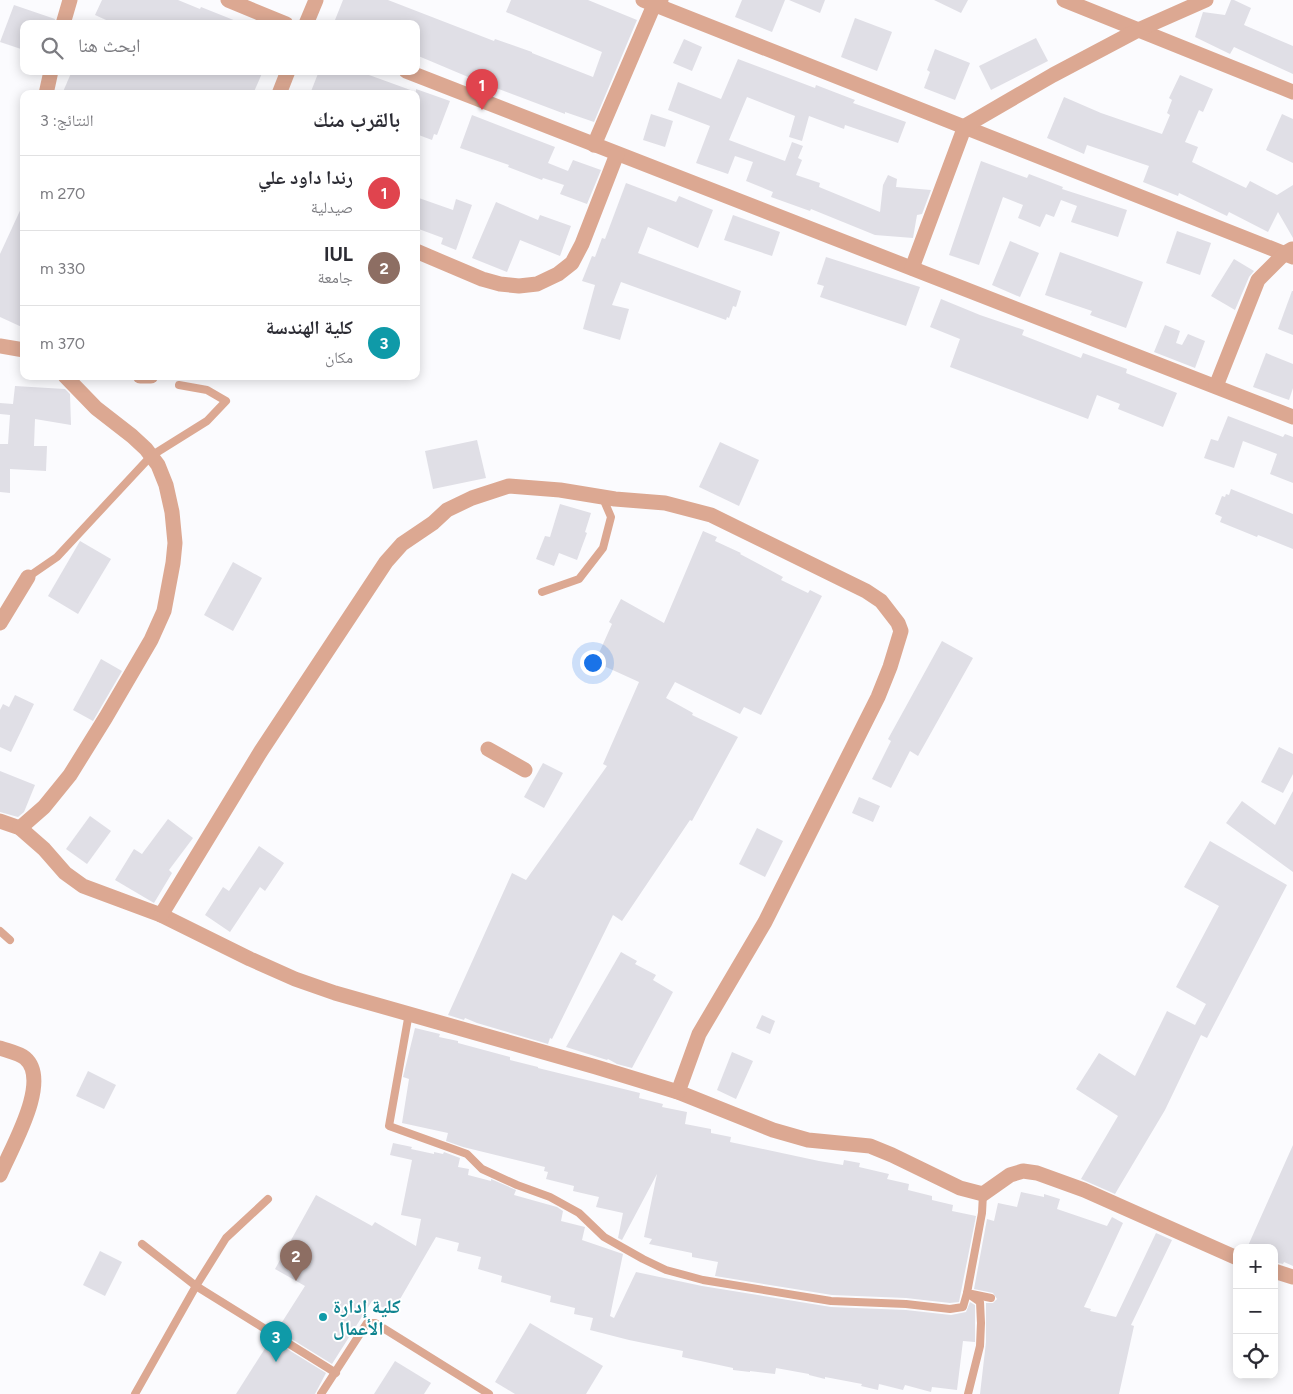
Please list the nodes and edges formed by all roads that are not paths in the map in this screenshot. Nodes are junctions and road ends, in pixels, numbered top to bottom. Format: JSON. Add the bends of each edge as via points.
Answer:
{"nodes":[{"id":1,"x":70,"y":0,"type":"edge"},
{"id":2,"x":228,"y":0,"type":"edge"},
{"id":3,"x":316,"y":0,"type":"edge"},
{"id":4,"x":1064,"y":0,"type":"edge"},
{"id":5,"x":1206,"y":0,"type":"edge"},
{"id":6,"x":653,"y":2,"type":"edge"},
{"id":7,"x":65,"y":20,"type":"edge"},
{"id":8,"x":276,"y":20,"type":"edge"},
{"id":9,"x":308,"y":20,"type":"edge"},
{"id":10,"x":1138,"y":30,"type":"junction"},
{"id":11,"x":50,"y":75,"type":"edge"},
{"id":12,"x":286,"y":75,"type":"edge"},
{"id":13,"x":416,"y":75,"type":"edge"},
{"id":14,"x":47,"y":90,"type":"edge"},
{"id":15,"x":281,"y":90,"type":"edge"},
{"id":16,"x":1293,"y":92,"type":"edge"},
{"id":17,"x":965,"y":126,"type":"junction"},
{"id":18,"x":594,"y":145,"type":"junction"},
{"id":19,"x":617,"y":154,"type":"junction"},
{"id":20,"x":420,"y":252,"type":"edge"},
{"id":21,"x":1290,"y":253,"type":"edge"},
{"id":22,"x":912,"y":268,"type":"junction"},
{"id":23,"x":0,"y":346,"type":"edge"},
{"id":24,"x":20,"y":349,"type":"edge"},
{"id":25,"x":69,"y":380,"type":"edge"},
{"id":26,"x":179,"y":384,"type":"dead end"},
{"id":27,"x":1216,"y":386,"type":"junction"},
{"id":28,"x":1293,"y":417,"type":"edge"},
{"id":29,"x":151,"y":456,"type":"junction"},
{"id":30,"x":602,"y":496,"type":"junction"},
{"id":31,"x":28,"y":577,"type":"joint"},
{"id":32,"x":542,"y":592,"type":"dead end"},
{"id":33,"x":0,"y":623,"type":"edge"},
{"id":34,"x":488,"y":749,"type":"dead end"},
{"id":35,"x":525,"y":770,"type":"dead end"},
{"id":36,"x":0,"y":822,"type":"edge"},
{"id":37,"x":20,"y":828,"type":"junction"},
{"id":38,"x":162,"y":915,"type":"junction"},
{"id":39,"x":0,"y":932,"type":"edge"},
{"id":40,"x":10,"y":940,"type":"dead end"},
{"id":41,"x":409,"y":1014,"type":"junction"},
{"id":42,"x":0,"y":1048,"type":"edge"},
{"id":43,"x":678,"y":1092,"type":"junction"},
{"id":44,"x":0,"y":1175,"type":"edge"},
{"id":45,"x":983,"y":1194,"type":"junction"},
{"id":46,"x":268,"y":1199,"type":"dead end"},
{"id":47,"x":142,"y":1244,"type":"dead end"},
{"id":48,"x":1233,"y":1256,"type":"edge"},
{"id":49,"x":1278,"y":1272,"type":"edge"},
{"id":50,"x":1293,"y":1277,"type":"edge"},
{"id":51,"x":196,"y":1286,"type":"junction"},
{"id":52,"x":967,"y":1293,"type":"junction"},
{"id":53,"x":991,"y":1298,"type":"dead end"},
{"id":54,"x":336,"y":1373,"type":"junction"},
{"id":55,"x":135,"y":1394,"type":"edge"},
{"id":56,"x":321,"y":1394,"type":"edge"},
{"id":57,"x":489,"y":1394,"type":"edge"},
{"id":58,"x":968,"y":1394,"type":"edge"}],
"edges":[{"from":1,"to":7,"type":"street"},
{"from":2,"to":8,"type":"street"},
{"from":3,"to":9,"type":"street"},
{"from":4,"to":10,"type":"street"},
{"from":5,"to":10,"type":"street"},
{"from":6,"to":17,"type":"street"},
{"from":6,"to":18,"type":"street"},
{"from":10,"to":16,"type":"street"},
{"from":10,"to":17,"type":"street"},
{"from":11,"to":14,"type":"street"},
{"from":12,"to":15,"type":"street"},
{"from":13,"to":18,"type":"street"},
{"from":17,"to":21,"type":"street"},
{"from":17,"to":22,"type":"street"},
{"from":18,"to":19,"type":"street"},
{"from":19,"to":20,"type":"street","via":[[582,244],[572,263],[558,274],[537,284],[500,284]]},
{"from":19,"to":22,"type":"street"},
{"from":21,"to":27,"type":"street","via":[[1258,280]]},
{"from":22,"to":27,"type":"street"},
{"from":23,"to":24,"type":"street"},
{"from":25,"to":29,"type":"street"},
{"from":26,"to":29,"type":"lane","via":[[207,390],[226,401],[207,421]]},
{"from":27,"to":28,"type":"street"},
{"from":29,"to":31,"type":"lane","via":[[57,557]]},
{"from":29,"to":37,"type":"street","via":[[166,485],[175,543],[164,611],[151,640],[88,748],[44,807]]},
{"from":30,"to":32,"type":"lane","via":[[611,517],[602,548],[579,580]]},
{"from":30,"to":38,"type":"street","via":[[509,486],[447,510],[402,544],[386,562],[261,751]]},
{"from":30,"to":43,"type":"street","via":[[665,503],[712,515],[866,591],[881,601],[901,631],[878,697],[764,922],[699,1034]]},
{"from":31,"to":33,"type":"street"},
{"from":34,"to":35,"type":"street"},
{"from":36,"to":37,"type":"street"},
{"from":37,"to":38,"type":"street","via":[[44,848],[73,880]]},
{"from":38,"to":41,"type":"street","via":[[295,979]]},
{"from":39,"to":40,"type":"lane"},
{"from":41,"to":43,"type":"street"},
{"from":41,"to":52,"type":"lane","via":[[389,1126],[467,1154],[482,1169],[550,1197],[579,1213],[604,1237],[642,1260],[703,1280],[831,1301],[950,1309],[963,1306]]},
{"from":42,"to":44,"type":"street","via":[[26,1059],[34,1074],[25,1121]]},
{"from":43,"to":45,"type":"street","via":[[781,1133],[808,1140],[870,1146],[960,1188]]},
{"from":45,"to":48,"type":"street","via":[[1010,1175],[1023,1171],[1036,1173],[1084,1190]]},
{"from":45,"to":52,"type":"lane"},
{"from":46,"to":51,"type":"lane","via":[[226,1238]]},
{"from":47,"to":51,"type":"lane"},
{"from":49,"to":50,"type":"street"},
{"from":51,"to":54,"type":"lane"},
{"from":51,"to":55,"type":"lane"},
{"from":52,"to":53,"type":"lane"},
{"from":52,"to":58,"type":"lane","via":[[980,1302],[981,1323],[980,1346]]},
{"from":54,"to":56,"type":"lane"},
{"from":54,"to":57,"type":"lane","via":[[371,1322]]}]}
